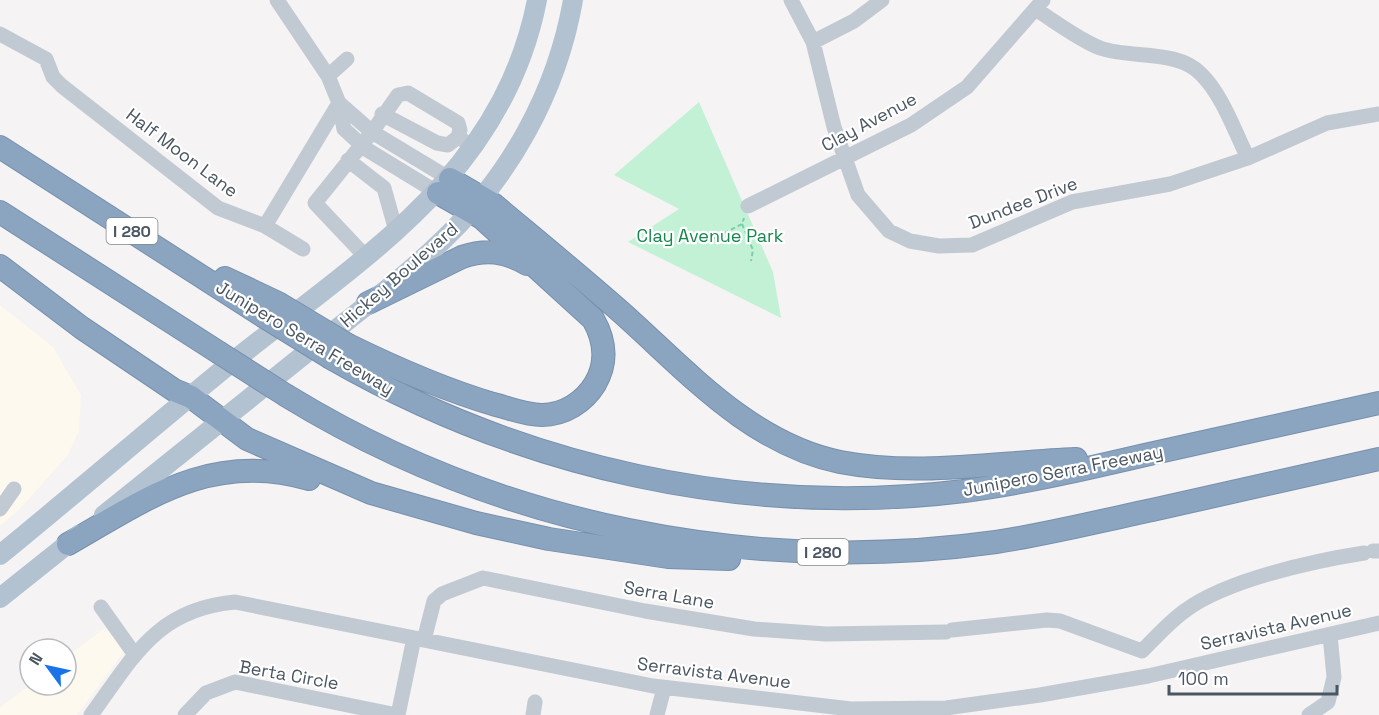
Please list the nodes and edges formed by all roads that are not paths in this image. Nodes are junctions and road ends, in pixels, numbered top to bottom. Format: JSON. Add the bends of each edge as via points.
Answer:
{"nodes":[{"id":1,"x":277,"y":0,"type":"edge"},
{"id":2,"x":537,"y":0,"type":"edge"},
{"id":3,"x":573,"y":0,"type":"edge"},
{"id":4,"x":791,"y":0,"type":"edge"},
{"id":5,"x":882,"y":0,"type":"edge"},
{"id":6,"x":1040,"y":5,"type":"edge"},
{"id":7,"x":0,"y":34,"type":"edge"},
{"id":8,"x":813,"y":42,"type":"junction"},
{"id":9,"x":346,"y":59,"type":"dead end"},
{"id":10,"x":328,"y":76,"type":"junction"},
{"id":11,"x":339,"y":103,"type":"junction"},
{"id":12,"x":382,"y":114,"type":"junction"},
{"id":13,"x":1379,"y":114,"type":"edge"},
{"id":14,"x":372,"y":132,"type":"junction"},
{"id":15,"x":463,"y":136,"type":"junction"},
{"id":16,"x":426,"y":138,"type":"junction"},
{"id":17,"x":360,"y":144,"type":"junction"},
{"id":18,"x":0,"y":147,"type":"edge"},
{"id":19,"x":845,"y":157,"type":"junction"},
{"id":20,"x":1248,"y":158,"type":"junction"},
{"id":21,"x":348,"y":160,"type":"junction"},
{"id":22,"x":423,"y":163,"type":"junction"},
{"id":23,"x":395,"y":167,"type":"junction"},
{"id":24,"x":444,"y":186,"type":"junction"},
{"id":25,"x":384,"y":188,"type":"junction"},
{"id":26,"x":476,"y":204,"type":"junction"},
{"id":27,"x":748,"y":206,"type":"road end"},
{"id":28,"x":0,"y":212,"type":"edge"},
{"id":29,"x":265,"y":226,"type":"junction"},
{"id":30,"x":396,"y":231,"type":"junction"},
{"id":31,"x":303,"y":249,"type":"dead end"},
{"id":32,"x":365,"y":256,"type":"junction"},
{"id":33,"x":0,"y":266,"type":"edge"},
{"id":34,"x":546,"y":276,"type":"junction"},
{"id":35,"x":368,"y":303,"type":"junction"},
{"id":36,"x":340,"y":351,"type":"junction"},
{"id":37,"x":191,"y":397,"type":"junction"},
{"id":38,"x":1379,"y":403,"type":"edge"},
{"id":39,"x":222,"y":420,"type":"junction"},
{"id":40,"x":1132,"y":458,"type":"junction"},
{"id":41,"x":1379,"y":459,"type":"edge"},
{"id":42,"x":14,"y":489,"type":"dead end"},
{"id":43,"x":371,"y":493,"type":"junction"},
{"id":44,"x":0,"y":509,"type":"edge"},
{"id":45,"x":68,"y":544,"type":"junction"},
{"id":46,"x":827,"y":552,"type":"junction"},
{"id":47,"x":1372,"y":552,"type":"edge"},
{"id":48,"x":0,"y":555,"type":"edge"},
{"id":49,"x":0,"y":598,"type":"edge"},
{"id":50,"x":101,"y":608,"type":"dead end"},
{"id":51,"x":1379,"y":623,"type":"edge"},
{"id":52,"x":1330,"y":635,"type":"junction"},
{"id":53,"x":419,"y":639,"type":"junction"},
{"id":54,"x":1142,"y":651,"type":"junction"},
{"id":55,"x":135,"y":655,"type":"junction"},
{"id":56,"x":1148,"y":676,"type":"junction"},
{"id":57,"x":664,"y":688,"type":"junction"},
{"id":58,"x":95,"y":713,"type":"edge"},
{"id":59,"x":185,"y":715,"type":"edge"},
{"id":60,"x":398,"y":715,"type":"edge"},
{"id":61,"x":657,"y":715,"type":"edge"},
{"id":62,"x":1309,"y":715,"type":"edge"}],
"edges":[{"from":1,"to":10,"type":"street"},
{"from":2,"to":15,"type":"main road","name":"Hickey Boulevard","via":[[512,80]]},
{"from":3,"to":26,"type":"main road","name":"Hickey Boulevard","via":[[562,47],[541,103],[513,154]]},
{"from":4,"to":8,"type":"street","name":"Dundee Drive"},
{"from":5,"to":8,"type":"street","via":[[854,21]]},
{"from":6,"to":19,"type":"street","name":"Clay Avenue","via":[[967,87],[911,125]]},
{"from":6,"to":20,"type":"street","via":[[1100,48],[1180,60],[1200,72],[1217,93]]},
{"from":7,"to":29,"type":"street","name":"Half Moon Lane","via":[[46,59],[53,77],[63,86],[218,208]]},
{"from":8,"to":19,"type":"street","name":"Dundee Drive"},
{"from":9,"to":10,"type":"street"},
{"from":10,"to":11,"type":"street"},
{"from":11,"to":14,"type":"street"},
{"from":11,"to":17,"type":"street","via":[[344,129]]},
{"from":11,"to":29,"type":"street"},
{"from":12,"to":14,"type":"street"},
{"from":12,"to":15,"type":"street","via":[[398,94],[404,93]]},
{"from":12,"to":16,"type":"street"},
{"from":13,"to":20,"type":"street","name":"Dundee Drive","via":[[1327,123]]},
{"from":14,"to":17,"type":"street"},
{"from":14,"to":22,"type":"street"},
{"from":15,"to":16,"type":"street","via":[[448,145]]},
{"from":15,"to":24,"type":"main road","name":"Hickey Boulevard"},
{"from":16,"to":22,"type":"street"},
{"from":17,"to":21,"type":"street"},
{"from":17,"to":23,"type":"street"},
{"from":18,"to":36,"type":"highway","name":"Junipero Serra Freeway","number":"I 280","bridge":true,"via":[[174,259],[271,309]]},
{"from":19,"to":20,"type":"street","name":"Dundee Drive","via":[[858,195],[889,231],[910,242],[939,246],[972,245],[1072,202],[1170,184]]},
{"from":19,"to":27,"type":"street","name":"Clay Avenue"},
{"from":21,"to":25,"type":"street"},
{"from":21,"to":32,"type":"street","via":[[315,203]]},
{"from":22,"to":24,"type":"street"},
{"from":23,"to":24,"type":"street"},
{"from":23,"to":25,"type":"street"},
{"from":24,"to":26,"type":"highway"},
{"from":24,"to":30,"type":"main road","name":"Hickey Boulevard"},
{"from":25,"to":30,"type":"street"},
{"from":26,"to":34,"type":"highway"},
{"from":26,"to":35,"type":"main road","name":"Hickey Boulevard","via":[[434,249]]},
{"from":26,"to":40,"type":"highway","via":[[615,307],[736,414],[792,447],[840,462],[899,468]]},
{"from":28,"to":46,"type":"highway","number":"I 280","bridge":true,"via":[[287,396],[403,457],[471,486],[541,509],[682,540],[754,549]]},
{"from":29,"to":31,"type":"street","name":"Half Moon Lane"},
{"from":30,"to":32,"type":"main road","name":"Hickey Boulevard"},
{"from":32,"to":37,"type":"main road","name":"Hickey Boulevard"},
{"from":33,"to":37,"type":"highway","via":[[82,328],[174,390]]},
{"from":34,"to":35,"type":"highway","via":[[512,256],[478,252]]},
{"from":34,"to":36,"type":"highway","via":[[593,319],[604,347],[603,367],[594,387],[578,403],[559,412],[527,413]]},
{"from":35,"to":39,"type":"main road","name":"Hickey Boulevard"},
{"from":36,"to":40,"type":"highway","name":"Junipero Serra Freeway","number":"I 280","via":[[418,404],[507,440],[625,474],[721,490],[843,498],[932,494],[1012,484]]},
{"from":37,"to":39,"type":"highway"},
{"from":37,"to":48,"type":"main road","name":"Hickey Boulevard"},
{"from":38,"to":40,"type":"highway","name":"Junipero Serra Freeway","number":"I 280"},
{"from":39,"to":43,"type":"highway","via":[[253,442]]},
{"from":39,"to":45,"type":"main road","name":"Hickey Boulevard"},
{"from":41,"to":46,"type":"highway","number":"I 280","via":[[1013,539],[925,550]]},
{"from":42,"to":44,"type":"street"},
{"from":43,"to":45,"type":"highway","via":[[272,471],[221,472],[168,488]]},
{"from":43,"to":46,"type":"highway","via":[[500,529],[648,555],[719,559]]},
{"from":45,"to":49,"type":"main road","name":"Hickey Boulevard"},
{"from":47,"to":54,"type":"street","via":[[1239,582],[1185,610]]},
{"from":50,"to":55,"type":"street"},
{"from":51,"to":52,"type":"street","name":"Serravista Avenue"},
{"from":52,"to":56,"type":"street","name":"Serravista Avenue"},
{"from":52,"to":62,"type":"street","via":[[1334,677],[1328,702]]},
{"from":53,"to":54,"type":"street","name":"Serra Lane","via":[[434,601],[483,578],[754,629],[826,634],[949,631],[1047,620],[1060,621]]},
{"from":53,"to":55,"type":"street","name":"Serravista Avenue","via":[[235,602],[189,611],[165,625]]},
{"from":53,"to":57,"type":"street","name":"Serravista Avenue"},
{"from":53,"to":60,"type":"street"},
{"from":54,"to":56,"type":"street"},
{"from":55,"to":58,"type":"street","name":"Serravista Avenue"},
{"from":56,"to":57,"type":"street","name":"Serravista Avenue","via":[[946,708],[851,709]]},
{"from":57,"to":61,"type":"street"},
{"from":59,"to":60,"type":"street","name":"Berta Circle","via":[[206,693],[235,682]]}]}
